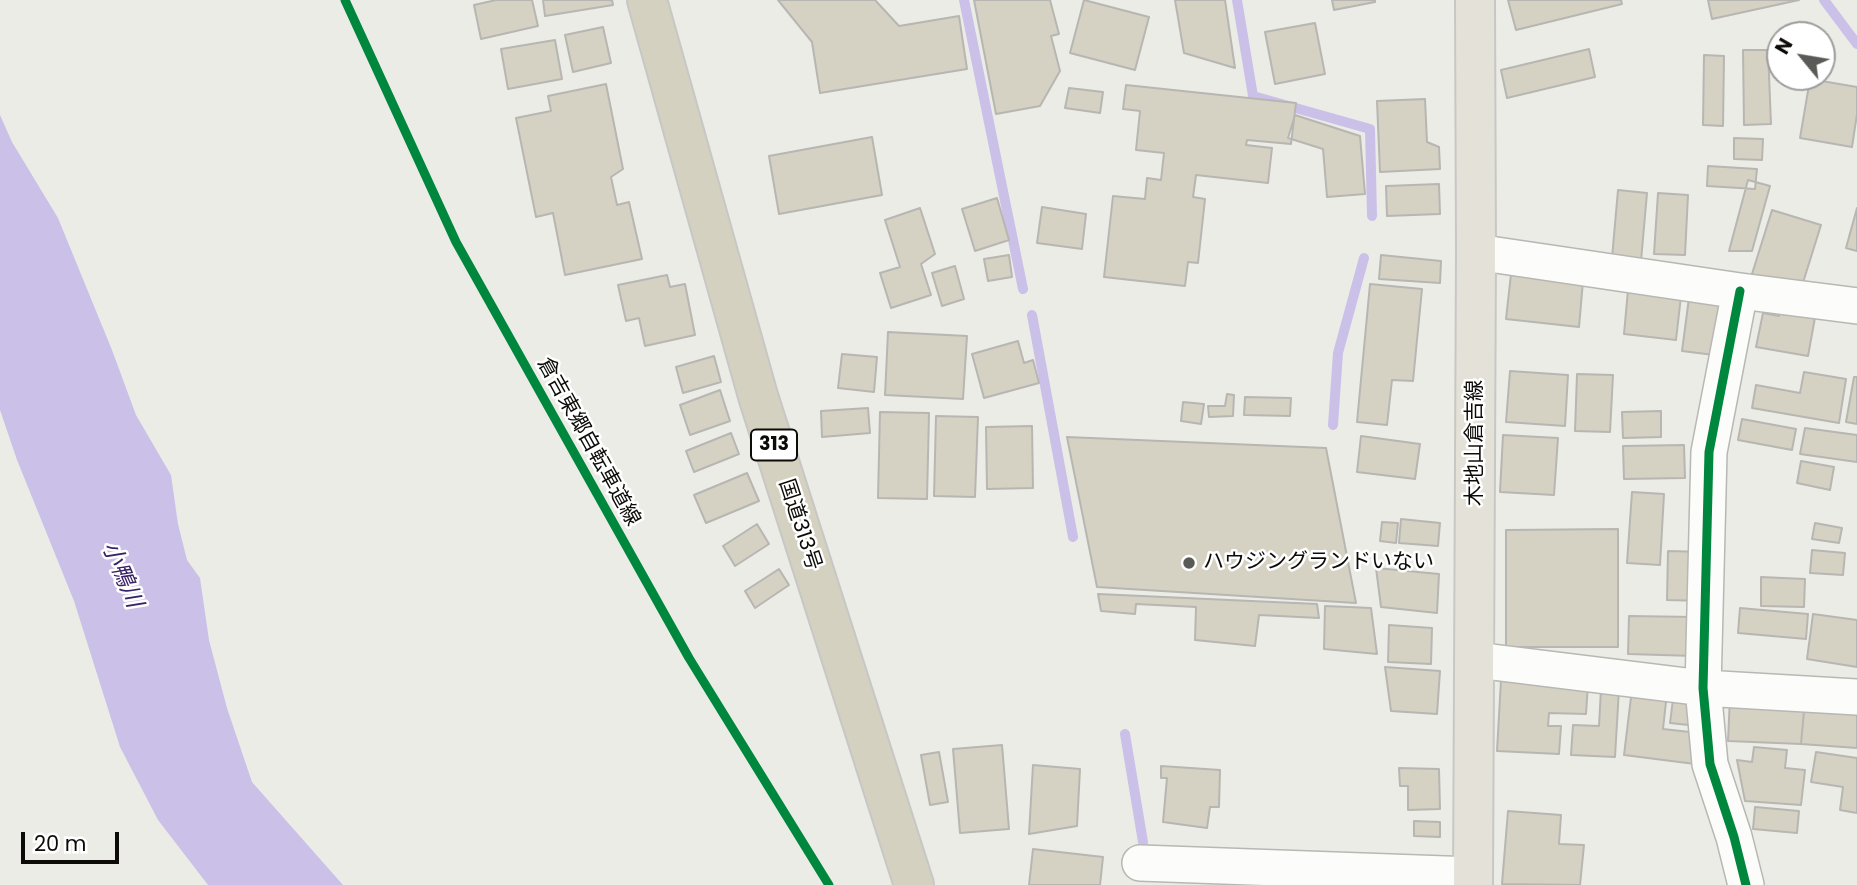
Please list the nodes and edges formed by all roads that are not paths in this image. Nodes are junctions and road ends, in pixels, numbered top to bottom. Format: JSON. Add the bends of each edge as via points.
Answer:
{"nodes":[{"id":1,"x":647,"y":0,"type":"edge"},
{"id":2,"x":1475,"y":0,"type":"edge"},
{"id":3,"x":1476,"y":252,"type":"junction"},
{"id":4,"x":1740,"y":291,"type":"junction"},
{"id":5,"x":1857,"y":306,"type":"edge"},
{"id":6,"x":1476,"y":660,"type":"junction"},
{"id":7,"x":1703,"y":688,"type":"junction"},
{"id":8,"x":1857,"y":697,"type":"edge"},
{"id":9,"x":1140,"y":863,"type":"dead end"},
{"id":10,"x":1473,"y":880,"type":"edge"},
{"id":11,"x":914,"y":885,"type":"edge"},
{"id":12,"x":1746,"y":885,"type":"edge"}],
"edges":[{"from":1,"to":11,"type":"highway","name":"国道313号","number":"313","via":[[758,396]]},
{"from":2,"to":3,"type":"main road","name":"木地山倉吉線"},
{"from":3,"to":4,"type":"street"},
{"from":3,"to":6,"type":"main road","name":"木地山倉吉線"},
{"from":4,"to":5,"type":"street"},
{"from":4,"to":7,"type":"street","via":[[1709,452]]},
{"from":6,"to":7,"type":"street"},
{"from":6,"to":10,"type":"main road","name":"木地山倉吉線"},
{"from":7,"to":8,"type":"street"},
{"from":7,"to":12,"type":"street","via":[[1710,764]]},
{"from":9,"to":10,"type":"street"}]}
